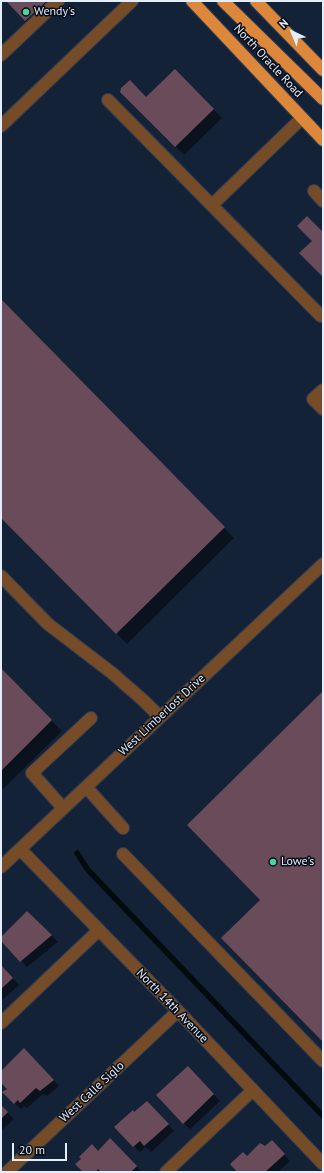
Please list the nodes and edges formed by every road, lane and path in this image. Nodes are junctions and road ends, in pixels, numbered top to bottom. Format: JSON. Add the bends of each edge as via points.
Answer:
{"nodes":[{"id":1,"x":58,"y":1,"type":"edge"},
{"id":2,"x":132,"y":1,"type":"edge"},
{"id":3,"x":192,"y":1,"type":"edge"},
{"id":4,"x":223,"y":1,"type":"edge"},
{"id":5,"x":256,"y":1,"type":"edge"},
{"id":6,"x":1,"y":55,"type":"edge"},
{"id":7,"x":323,"y":70,"type":"edge"},
{"id":8,"x":323,"y":98,"type":"edge"},
{"id":9,"x":108,"y":100,"type":"dead end"},
{"id":10,"x":302,"y":118,"type":"junction"},
{"id":11,"x":1,"y":126,"type":"edge"},
{"id":12,"x":323,"y":140,"type":"edge"},
{"id":13,"x":314,"y":191,"type":"dead end"},
{"id":14,"x":323,"y":201,"type":"edge"},
{"id":15,"x":212,"y":205,"type":"junction"},
{"id":16,"x":322,"y":316,"type":"edge"},
{"id":17,"x":323,"y":390,"type":"edge"},
{"id":18,"x":323,"y":410,"type":"edge"},
{"id":19,"x":323,"y":564,"type":"edge"},
{"id":20,"x":1,"y":576,"type":"edge"},
{"id":21,"x":160,"y":717,"type":"junction"},
{"id":22,"x":91,"y":718,"type":"dead end"},
{"id":23,"x":86,"y":787,"type":"junction"},
{"id":24,"x":64,"y":808,"type":"junction"},
{"id":25,"x":123,"y":828,"type":"dead end"},
{"id":26,"x":20,"y":849,"type":"junction"},
{"id":27,"x":123,"y":854,"type":"dead end"},
{"id":28,"x":1,"y":867,"type":"edge"},
{"id":29,"x":98,"y":930,"type":"junction"},
{"id":30,"x":178,"y":1011,"type":"junction"},
{"id":31,"x":1,"y":1022,"type":"edge"},
{"id":32,"x":323,"y":1060,"type":"edge"},
{"id":33,"x":253,"y":1090,"type":"junction"},
{"id":34,"x":323,"y":1164,"type":"edge"},
{"id":35,"x":7,"y":1172,"type":"edge"},
{"id":36,"x":166,"y":1172,"type":"edge"}],
"edges":[{"from":1,"to":6,"type":"street"},
{"from":2,"to":11,"type":"street"},
{"from":3,"to":10,"type":"highway","name":"North Oracle Road"},
{"from":4,"to":8,"type":"highway"},
{"from":5,"to":7,"type":"highway"},
{"from":9,"to":15,"type":"street"},
{"from":10,"to":12,"type":"highway","name":"North Oracle Road"},
{"from":10,"to":15,"type":"street"},
{"from":13,"to":14,"type":"street"},
{"from":15,"to":16,"type":"street"},
{"from":17,"to":18,"type":"street","via":[[313,399]]},
{"from":19,"to":21,"type":"street","name":"West Limberlost Drive"},
{"from":20,"to":21,"type":"street","via":[[48,624],[116,676]]},
{"from":21,"to":23,"type":"street","name":"West Limberlost Drive"},
{"from":22,"to":24,"type":"street","via":[[32,773]]},
{"from":23,"to":24,"type":"street","name":"West Limberlost Drive"},
{"from":23,"to":25,"type":"street"},
{"from":24,"to":26,"type":"street","name":"West Limberlost Drive"},
{"from":26,"to":28,"type":"street","name":"West Limberlost Drive"},
{"from":26,"to":29,"type":"street","name":"North 14th Avenue"},
{"from":27,"to":32,"type":"street"},
{"from":29,"to":30,"type":"street","name":"North 14th Avenue"},
{"from":29,"to":31,"type":"street"},
{"from":30,"to":33,"type":"street","name":"North 14th Avenue"},
{"from":30,"to":35,"type":"street","name":"West Calle Siglo"},
{"from":33,"to":34,"type":"street","name":"North 14th Avenue"},
{"from":33,"to":36,"type":"street"}]}
